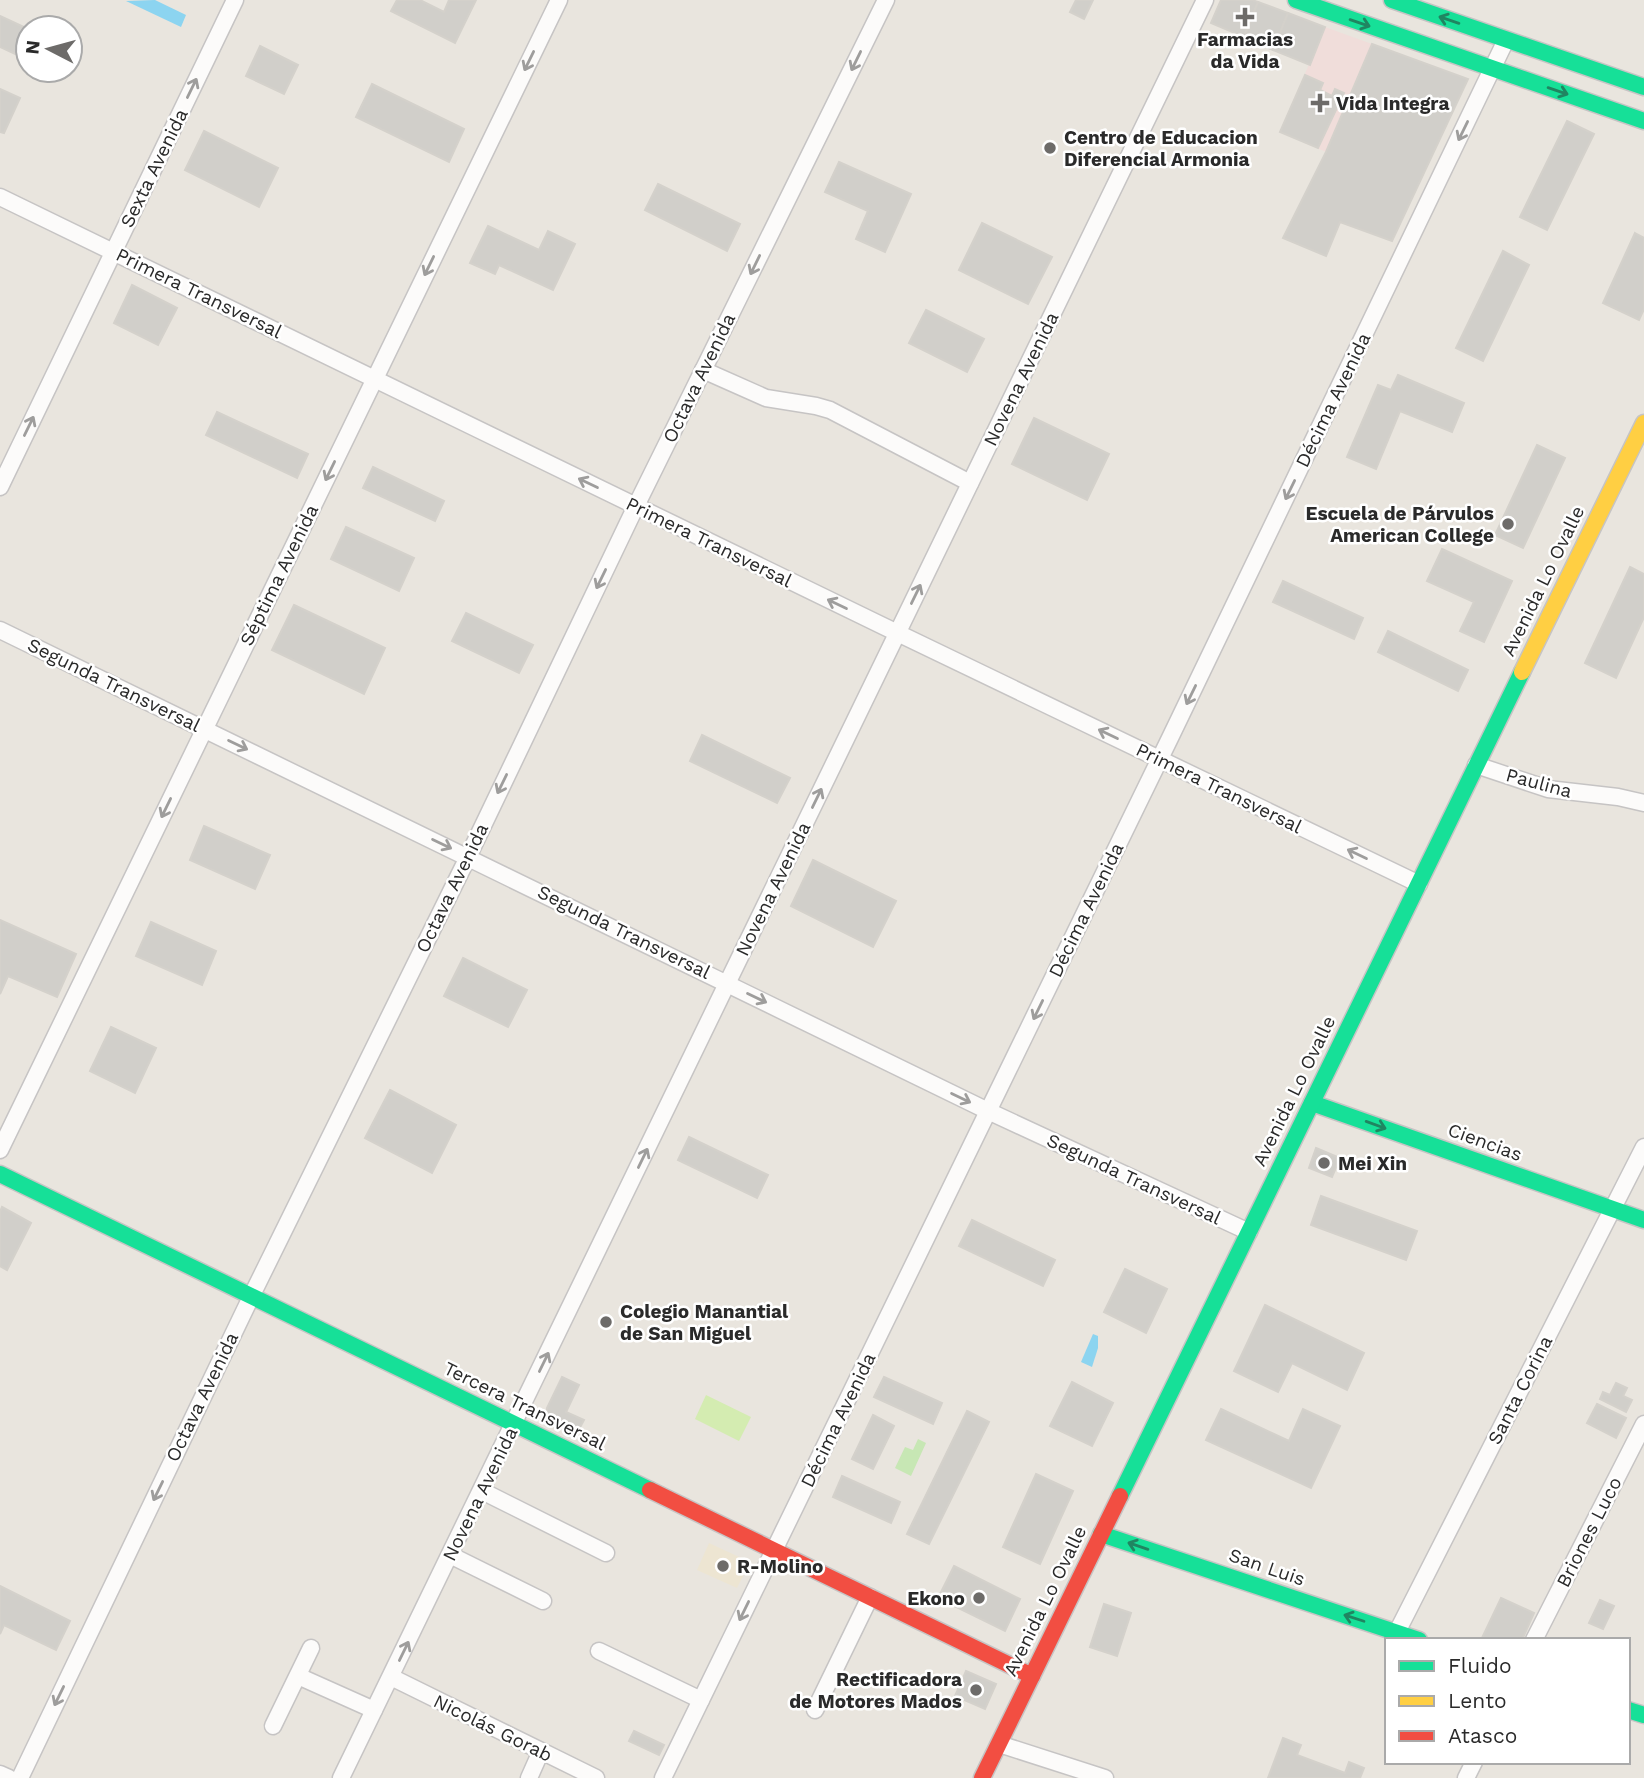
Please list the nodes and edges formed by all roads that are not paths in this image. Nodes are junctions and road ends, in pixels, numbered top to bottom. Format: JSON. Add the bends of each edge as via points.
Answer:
{"nodes":[{"id":1,"x":235,"y":0,"type":"edge"},
{"id":2,"x":559,"y":0,"type":"edge"},
{"id":3,"x":886,"y":0,"type":"edge"},
{"id":4,"x":1205,"y":0,"type":"edge"},
{"id":5,"x":1296,"y":0,"type":"edge"},
{"id":6,"x":1392,"y":0,"type":"edge"},
{"id":7,"x":1506,"y":40,"type":"junction"},
{"id":8,"x":1493,"y":69,"type":"junction"},
{"id":9,"x":1644,"y":88,"type":"edge"},
{"id":10,"x":1644,"y":121,"type":"edge"},
{"id":11,"x":0,"y":197,"type":"edge"},
{"id":12,"x":113,"y":251,"type":"junction"},
{"id":13,"x":703,"y":370,"type":"junction"},
{"id":14,"x":374,"y":380,"type":"junction"},
{"id":15,"x":1644,"y":423,"type":"edge"},
{"id":16,"x":970,"y":483,"type":"junction"},
{"id":17,"x":0,"y":487,"type":"edge"},
{"id":18,"x":636,"y":506,"type":"junction"},
{"id":19,"x":0,"y":630,"type":"edge"},
{"id":20,"x":897,"y":633,"type":"junction"},
{"id":21,"x":205,"y":729,"type":"junction"},
{"id":22,"x":1159,"y":759,"type":"junction"},
{"id":23,"x":1476,"y":765,"type":"junction"},
{"id":24,"x":1644,"y":803,"type":"edge"},
{"id":25,"x":468,"y":857,"type":"junction"},
{"id":26,"x":1419,"y":884,"type":"junction"},
{"id":27,"x":728,"y":983,"type":"junction"},
{"id":28,"x":1312,"y":1102,"type":"junction"},
{"id":29,"x":988,"y":1111,"type":"junction"},
{"id":30,"x":1644,"y":1147,"type":"edge"},
{"id":31,"x":0,"y":1150,"type":"edge"},
{"id":32,"x":0,"y":1174,"type":"edge"},
{"id":33,"x":1612,"y":1210,"type":"junction"},
{"id":34,"x":1644,"y":1220,"type":"edge"},
{"id":35,"x":1249,"y":1232,"type":"junction"},
{"id":36,"x":251,"y":1297,"type":"junction"},
{"id":37,"x":515,"y":1424,"type":"junction"},
{"id":38,"x":1644,"y":1424,"type":"edge"},
{"id":39,"x":482,"y":1491,"type":"junction"},
{"id":40,"x":1101,"y":1534,"type":"junction"},
{"id":41,"x":774,"y":1550,"type":"junction"},
{"id":42,"x":606,"y":1553,"type":"dead end"},
{"id":43,"x":450,"y":1555,"type":"junction"},
{"id":44,"x":870,"y":1597,"type":"junction"},
{"id":45,"x":543,"y":1601,"type":"dead end"},
{"id":46,"x":1397,"y":1632,"type":"junction"},
{"id":47,"x":1414,"y":1638,"type":"edge"},
{"id":48,"x":1535,"y":1638,"type":"edge"},
{"id":49,"x":311,"y":1648,"type":"dead end"},
{"id":50,"x":599,"y":1651,"type":"dead end"},
{"id":51,"x":298,"y":1676,"type":"junction"},
{"id":52,"x":1032,"y":1676,"type":"junction"},
{"id":53,"x":390,"y":1677,"type":"junction"},
{"id":54,"x":701,"y":1700,"type":"junction"},
{"id":55,"x":374,"y":1710,"type":"junction"},
{"id":56,"x":815,"y":1710,"type":"dead end"},
{"id":57,"x":274,"y":1726,"type":"dead end"},
{"id":58,"x":999,"y":1744,"type":"junction"},
{"id":59,"x":541,"y":1751,"type":"junction"},
{"id":60,"x":0,"y":1774,"type":"edge"},
{"id":61,"x":9,"y":1778,"type":"edge"},
{"id":62,"x":20,"y":1778,"type":"edge"},
{"id":63,"x":341,"y":1778,"type":"edge"},
{"id":64,"x":529,"y":1778,"type":"edge"},
{"id":65,"x":596,"y":1778,"type":"edge"},
{"id":66,"x":663,"y":1778,"type":"edge"},
{"id":67,"x":982,"y":1778,"type":"edge"},
{"id":68,"x":1105,"y":1778,"type":"edge"}],
"edges":[{"from":12,"to":1,"type":"street","name":"Sexta Avenida","one_way":true},
{"from":2,"to":14,"type":"street","name":"Séptima Avenida","one_way":true},
{"from":3,"to":13,"type":"street","name":"Octava Avenida","one_way":true},
{"from":4,"to":16,"type":"street","name":"Novena Avenida"},
{"from":5,"to":8,"type":"main road","one_way":true},
{"from":7,"to":6,"type":"main road","one_way":true},
{"from":7,"to":8,"type":"street","name":"Décima Avenida"},
{"from":7,"to":9,"type":"main road"},
{"from":8,"to":10,"type":"main road","one_way":true},
{"from":8,"to":22,"type":"street","name":"Décima Avenida","one_way":true},
{"from":11,"to":12,"type":"street","name":"Primera Transversal"},
{"from":12,"to":14,"type":"street","name":"Primera Transversal"},
{"from":17,"to":12,"type":"street","name":"Sexta Avenida","one_way":true},
{"from":13,"to":16,"type":"street","via":[[766,398],[830,410]]},
{"from":13,"to":18,"type":"street","name":"Octava Avenida"},
{"from":18,"to":14,"type":"street","name":"Primera Transversal","one_way":true},
{"from":14,"to":21,"type":"street","name":"Séptima Avenida","one_way":true},
{"from":15,"to":23,"type":"main road","name":"Avenida Lo Ovalle"},
{"from":20,"to":16,"type":"street","name":"Novena Avenida","one_way":true},
{"from":20,"to":18,"type":"street","name":"Primera Transversal","one_way":true},
{"from":18,"to":25,"type":"street","name":"Octava Avenida","one_way":true},
{"from":19,"to":21,"type":"street","name":"Segunda Transversal"},
{"from":22,"to":20,"type":"street","name":"Primera Transversal","one_way":true},
{"from":27,"to":20,"type":"street","name":"Novena Avenida","one_way":true},
{"from":21,"to":25,"type":"street","name":"Segunda Transversal","one_way":true},
{"from":21,"to":31,"type":"street","name":"Séptima Avenida","one_way":true},
{"from":26,"to":22,"type":"street","name":"Primera Transversal","one_way":true},
{"from":22,"to":29,"type":"street","name":"Décima Avenida","one_way":true},
{"from":23,"to":24,"type":"street","name":"Paulina","via":[[1548,789]]},
{"from":23,"to":26,"type":"main road","name":"Avenida Lo Ovalle"},
{"from":25,"to":27,"type":"street","name":"Segunda Transversal"},
{"from":25,"to":36,"type":"street","name":"Octava Avenida"},
{"from":26,"to":28,"type":"main road","name":"Avenida Lo Ovalle"},
{"from":27,"to":29,"type":"street","name":"Segunda Transversal","one_way":true},
{"from":37,"to":27,"type":"street","name":"Novena Avenida","one_way":true},
{"from":28,"to":33,"type":"main road","name":"Ciencias","one_way":true},
{"from":28,"to":35,"type":"main road","name":"Avenida Lo Ovalle"},
{"from":29,"to":35,"type":"street","name":"Segunda Transversal"},
{"from":29,"to":41,"type":"street","name":"Décima Avenida"},
{"from":30,"to":33,"type":"street","name":"Santa Corina"},
{"from":32,"to":36,"type":"main road","name":"Tercera Transversal"},
{"from":33,"to":34,"type":"main road","name":"Ciencias"},
{"from":33,"to":46,"type":"street","name":"Santa Corina"},
{"from":35,"to":40,"type":"main road","name":"Avenida Lo Ovalle"},
{"from":36,"to":37,"type":"main road","name":"Tercera Transversal"},
{"from":36,"to":62,"type":"street","name":"Octava Avenida","one_way":true},
{"from":37,"to":39,"type":"street","name":"Novena Avenida"},
{"from":37,"to":41,"type":"main road","name":"Tercera Transversal"},
{"from":38,"to":48,"type":"street","name":"Briones Luco"},
{"from":39,"to":42,"type":"street"},
{"from":39,"to":43,"type":"street","name":"Novena Avenida"},
{"from":46,"to":40,"type":"main road","name":"San Luis","one_way":true},
{"from":40,"to":52,"type":"main road","name":"Avenida Lo Ovalle"},
{"from":41,"to":44,"type":"main road","name":"Tercera Transversal"},
{"from":41,"to":54,"type":"street","name":"Décima Avenida","one_way":true},
{"from":43,"to":45,"type":"street"},
{"from":53,"to":43,"type":"street","name":"Novena Avenida","one_way":true},
{"from":44,"to":52,"type":"main road","name":"Tercera Transversal"},
{"from":44,"to":56,"type":"street"},
{"from":46,"to":47,"type":"main road","name":"San Luis"},
{"from":49,"to":51,"type":"street"},
{"from":50,"to":54,"type":"street"},
{"from":51,"to":55,"type":"street"},
{"from":51,"to":57,"type":"street"},
{"from":52,"to":58,"type":"main road","name":"Avenida Lo Ovalle"},
{"from":53,"to":55,"type":"street","name":"Novena Avenida"},
{"from":53,"to":59,"type":"street","name":"Nicolás Gorab"},
{"from":54,"to":66,"type":"street","name":"Décima Avenida"},
{"from":55,"to":63,"type":"street","name":"Novena Avenida"},
{"from":58,"to":67,"type":"main road","name":"Avenida Lo Ovalle"},
{"from":58,"to":68,"type":"street"},
{"from":59,"to":64,"type":"street"},
{"from":59,"to":65,"type":"street","name":"Nicolás Gorab"},
{"from":60,"to":61,"type":"street"}]}
